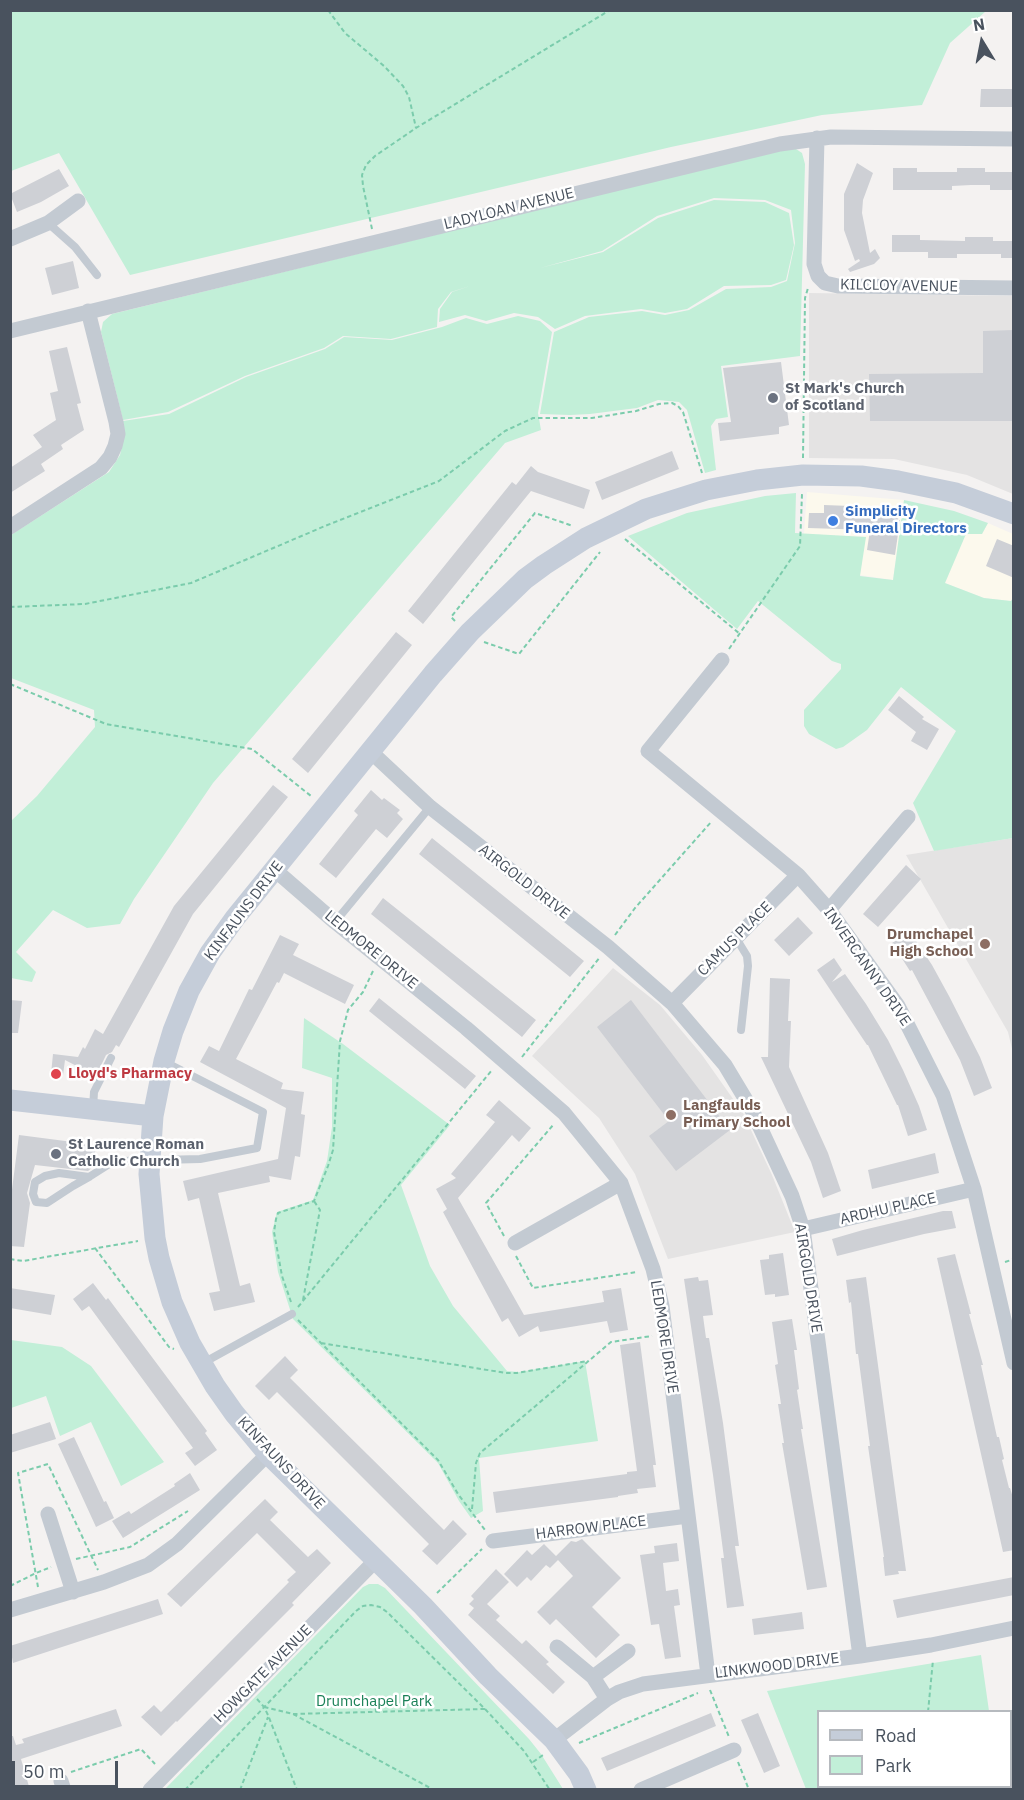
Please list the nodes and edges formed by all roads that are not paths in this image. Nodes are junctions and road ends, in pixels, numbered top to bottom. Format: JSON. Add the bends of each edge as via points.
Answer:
{"nodes":[{"id":1,"x":817,"y":138,"type":"junction"},
{"id":2,"x":1014,"y":139,"type":"edge"},
{"id":3,"x":78,"y":201,"type":"dead end"},
{"id":4,"x":48,"y":223,"type":"junction"},
{"id":5,"x":10,"y":239,"type":"edge"},
{"id":6,"x":97,"y":275,"type":"dead end"},
{"id":7,"x":1014,"y":288,"type":"edge"},
{"id":8,"x":88,"y":311,"type":"junction"},
{"id":9,"x":10,"y":331,"type":"edge"},
{"id":10,"x":1014,"y":514,"type":"edge"},
{"id":11,"x":10,"y":527,"type":"edge"},
{"id":12,"x":722,"y":660,"type":"dead end"},
{"id":13,"x":370,"y":752,"type":"junction"},
{"id":14,"x":430,"y":807,"type":"junction"},
{"id":15,"x":908,"y":817,"type":"dead end"},
{"id":16,"x":275,"y":870,"type":"junction"},
{"id":17,"x":798,"y":875,"type":"junction"},
{"id":18,"x":829,"y":910,"type":"junction"},
{"id":19,"x":335,"y":922,"type":"junction"},
{"id":20,"x":736,"y":938,"type":"junction"},
{"id":21,"x":672,"y":1002,"type":"junction"},
{"id":22,"x":741,"y":1030,"type":"dead end"},
{"id":23,"x":111,"y":1058,"type":"dead end"},
{"id":24,"x":164,"y":1061,"type":"junction"},
{"id":25,"x":10,"y":1100,"type":"edge"},
{"id":26,"x":93,"y":1110,"type":"junction"},
{"id":27,"x":153,"y":1116,"type":"junction"},
{"id":28,"x":149,"y":1159,"type":"junction"},
{"id":29,"x":89,"y":1177,"type":"junction"},
{"id":30,"x":621,"y":1183,"type":"junction"},
{"id":31,"x":974,"y":1189,"type":"junction"},
{"id":32,"x":802,"y":1228,"type":"junction"},
{"id":33,"x":515,"y":1243,"type":"dead end"},
{"id":34,"x":292,"y":1314,"type":"road end"},
{"id":35,"x":1014,"y":1363,"type":"edge"},
{"id":36,"x":202,"y":1364,"type":"junction"},
{"id":37,"x":268,"y":1454,"type":"junction"},
{"id":38,"x":48,"y":1514,"type":"dead end"},
{"id":39,"x":688,"y":1516,"type":"junction"},
{"id":40,"x":493,"y":1541,"type":"road end"},
{"id":41,"x":376,"y":1560,"type":"junction"},
{"id":42,"x":73,"y":1592,"type":"junction"},
{"id":43,"x":10,"y":1610,"type":"edge"},
{"id":44,"x":1014,"y":1628,"type":"edge"},
{"id":45,"x":557,"y":1647,"type":"dead end"},
{"id":46,"x":628,"y":1651,"type":"dead end"},
{"id":47,"x":860,"y":1656,"type":"junction"},
{"id":48,"x":592,"y":1677,"type":"junction"},
{"id":49,"x":709,"y":1682,"type":"junction"},
{"id":50,"x":608,"y":1699,"type":"junction"},
{"id":51,"x":558,"y":1745,"type":"junction"},
{"id":52,"x":734,"y":1750,"type":"road end"},
{"id":53,"x":150,"y":1790,"type":"edge"},
{"id":54,"x":586,"y":1790,"type":"edge"},
{"id":55,"x":641,"y":1790,"type":"edge"}],
"edges":[{"from":1,"to":2,"type":"street","name":"LADYLOAN AVENUE"},
{"from":1,"to":7,"type":"street","name":"KILCLOY AVENUE","via":[[814,264],[825,283]]},
{"from":1,"to":8,"type":"street","name":"LADYLOAN AVENUE"},
{"from":3,"to":4,"type":"street"},
{"from":4,"to":5,"type":"street"},
{"from":4,"to":6,"type":"lane","via":[[75,247]]},
{"from":8,"to":9,"type":"street","name":"LADYLOAN AVENUE"},
{"from":8,"to":11,"type":"street","via":[[116,422],[115,446],[101,468]]},
{"from":10,"to":13,"type":"street","name":"KINFAUNS DRIVE","via":[[956,493],[861,476],[757,480],[706,490],[646,509],[586,538],[525,579],[470,632]]},
{"from":12,"to":17,"type":"street","name":"INVERCANNY DRIVE","via":[[648,751]]},
{"from":13,"to":14,"type":"street","name":"AIRGOLD DRIVE"},
{"from":13,"to":16,"type":"street","name":"KINFAUNS DRIVE"},
{"from":14,"to":19,"type":"lane"},
{"from":14,"to":21,"type":"street","name":"AIRGOLD DRIVE","via":[[603,953]]},
{"from":15,"to":18,"type":"street"},
{"from":16,"to":19,"type":"street","name":"LEDMORE DRIVE"},
{"from":16,"to":24,"type":"street","name":"KINFAUNS DRIVE","via":[[210,953],[189,991]]},
{"from":17,"to":18,"type":"street","name":"INVERCANNY DRIVE"},
{"from":17,"to":20,"type":"street","name":"CAMUS PLACE"},
{"from":18,"to":31,"type":"street","name":"INVERCANNY DRIVE","via":[[898,1006],[922,1050],[943,1095]]},
{"from":19,"to":30,"type":"street","name":"LEDMORE DRIVE","via":[[564,1113]]},
{"from":20,"to":21,"type":"street","name":"CAMUS PLACE"},
{"from":20,"to":22,"type":"lane","via":[[747,956],[748,966]]},
{"from":21,"to":32,"type":"street","name":"AIRGOLD DRIVE","via":[[726,1065],[752,1110],[792,1196]]},
{"from":23,"to":26,"type":"lane","via":[[94,1092]]},
{"from":24,"to":27,"type":"street","name":"KINFAUNS DRIVE"},
{"from":24,"to":28,"type":"lane","via":[[263,1112],[257,1148],[200,1159]]},
{"from":25,"to":26,"type":"street"},
{"from":26,"to":27,"type":"street"},
{"from":27,"to":28,"type":"street","name":"KINFAUNS DRIVE"},
{"from":28,"to":29,"type":"lane","via":[[111,1163]]},
{"from":28,"to":36,"type":"street","name":"KINFAUNS DRIVE","via":[[155,1238],[165,1280]]},
{"from":29,"to":29,"type":"lane","via":[[47,1203],[36,1202],[35,1182],[45,1176],[59,1173]]},
{"from":30,"to":33,"type":"street"},
{"from":30,"to":39,"type":"street","name":"LEDMORE DRIVE","via":[[653,1269],[666,1334]]},
{"from":31,"to":32,"type":"street","name":"ARDHU PLACE"},
{"from":31,"to":35,"type":"street","name":"INVERCANNY DRIVE"},
{"from":32,"to":47,"type":"street","name":"AIRGOLD DRIVE"},
{"from":34,"to":36,"type":"lane"},
{"from":36,"to":37,"type":"street","name":"KINFAUNS DRIVE","via":[[234,1413]]},
{"from":37,"to":41,"type":"street","name":"KINFAUNS DRIVE"},
{"from":37,"to":42,"type":"street","via":[[177,1544],[132,1572]]},
{"from":38,"to":42,"type":"street"},
{"from":39,"to":40,"type":"street","name":"HARROW PLACE"},
{"from":39,"to":49,"type":"street","name":"LEDMORE DRIVE"},
{"from":41,"to":51,"type":"street","name":"KINFAUNS DRIVE"},
{"from":41,"to":53,"type":"street","name":"HOWGATE AVENUE"},
{"from":42,"to":43,"type":"street"},
{"from":44,"to":47,"type":"street","name":"LINKWOOD DRIVE"},
{"from":45,"to":48,"type":"street"},
{"from":46,"to":48,"type":"street"},
{"from":47,"to":49,"type":"street","name":"LINKWOOD DRIVE"},
{"from":48,"to":50,"type":"street"},
{"from":49,"to":50,"type":"street","name":"LINKWOOD DRIVE","via":[[643,1684]]},
{"from":50,"to":51,"type":"street","name":"LINKWOOD DRIVE"},
{"from":51,"to":54,"type":"street","name":"KINFAUNS DRIVE"},
{"from":52,"to":55,"type":"street"}]}
